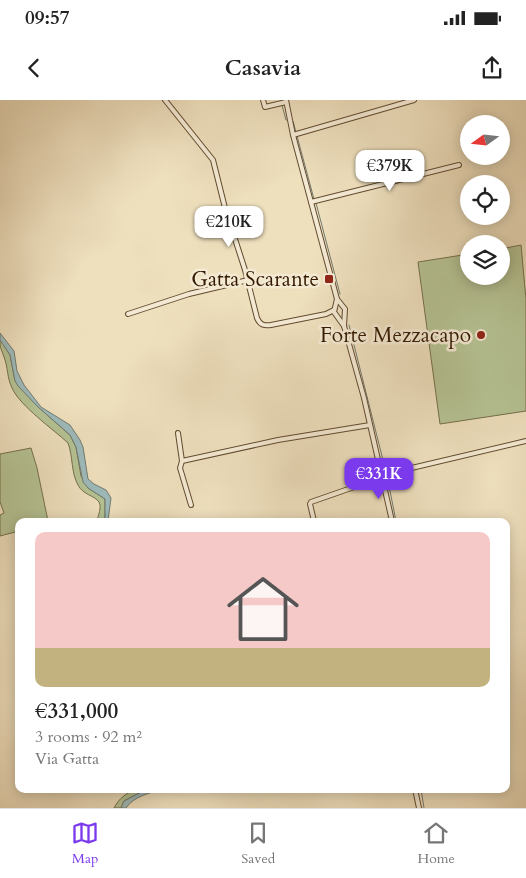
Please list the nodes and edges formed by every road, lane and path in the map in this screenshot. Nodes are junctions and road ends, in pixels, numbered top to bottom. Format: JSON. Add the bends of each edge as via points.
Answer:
{"nodes":[{"id":1,"x":166,"y":100,"type":"edge"},
{"id":2,"x":263,"y":100,"type":"edge"},
{"id":3,"x":414,"y":100,"type":"edge"},
{"id":4,"x":286,"y":101,"type":"edge"},
{"id":5,"x":295,"y":134,"type":"junction"},
{"id":6,"x":459,"y":165,"type":"dead end"},
{"id":7,"x":313,"y":201,"type":"junction"},
{"id":8,"x":248,"y":280,"type":"junction"},
{"id":9,"x":336,"y":298,"type":"junction"},
{"id":10,"x":342,"y":306,"type":"junction"},
{"id":11,"x":335,"y":309,"type":"junction"},
{"id":12,"x":128,"y":314,"type":"dead end"},
{"id":13,"x":326,"y":314,"type":"junction"},
{"id":14,"x":337,"y":316,"type":"junction"},
{"id":15,"x":344,"y":316,"type":"junction"},
{"id":16,"x":344,"y":326,"type":"junction"},
{"id":17,"x":370,"y":425,"type":"junction"},
{"id":18,"x":178,"y":433,"type":"dead end"},
{"id":19,"x":526,"y":441,"type":"edge"},
{"id":20,"x":182,"y":461,"type":"junction"},
{"id":21,"x":383,"y":476,"type":"junction"},
{"id":22,"x":191,"y":505,"type":"dead end"},
{"id":23,"x":313,"y":518,"type":"edge"},
{"id":24,"x":391,"y":518,"type":"edge"},
{"id":25,"x":416,"y":793,"type":"edge"},
{"id":26,"x":419,"y":808,"type":"edge"}],
"edges":[{"from":1,"to":8,"type":"street","via":[[213,160]]},
{"from":2,"to":4,"type":"street","via":[[265,107]]},
{"from":3,"to":5,"type":"street"},
{"from":4,"to":5,"type":"street"},
{"from":5,"to":7,"type":"street"},
{"from":6,"to":7,"type":"street"},
{"from":7,"to":9,"type":"street"},
{"from":8,"to":12,"type":"street","via":[[189,294]]},
{"from":8,"to":13,"type":"street","via":[[257,318],[263,325]]},
{"from":9,"to":10,"type":"street"},
{"from":9,"to":11,"type":"street"},
{"from":10,"to":11,"type":"street"},
{"from":10,"to":15,"type":"street","via":[[346,312]]},
{"from":11,"to":13,"type":"street"},
{"from":11,"to":14,"type":"street"},
{"from":13,"to":14,"type":"street"},
{"from":14,"to":15,"type":"street"},
{"from":14,"to":16,"type":"street"},
{"from":15,"to":16,"type":"street"},
{"from":16,"to":17,"type":"street"},
{"from":17,"to":20,"type":"street","via":[[286,438]]},
{"from":17,"to":21,"type":"street"},
{"from":18,"to":20,"type":"street"},
{"from":19,"to":21,"type":"street"},
{"from":20,"to":22,"type":"street","via":[[180,468]]},
{"from":21,"to":23,"type":"street","via":[[311,502]]},
{"from":21,"to":24,"type":"street"},
{"from":25,"to":26,"type":"street"}]}
